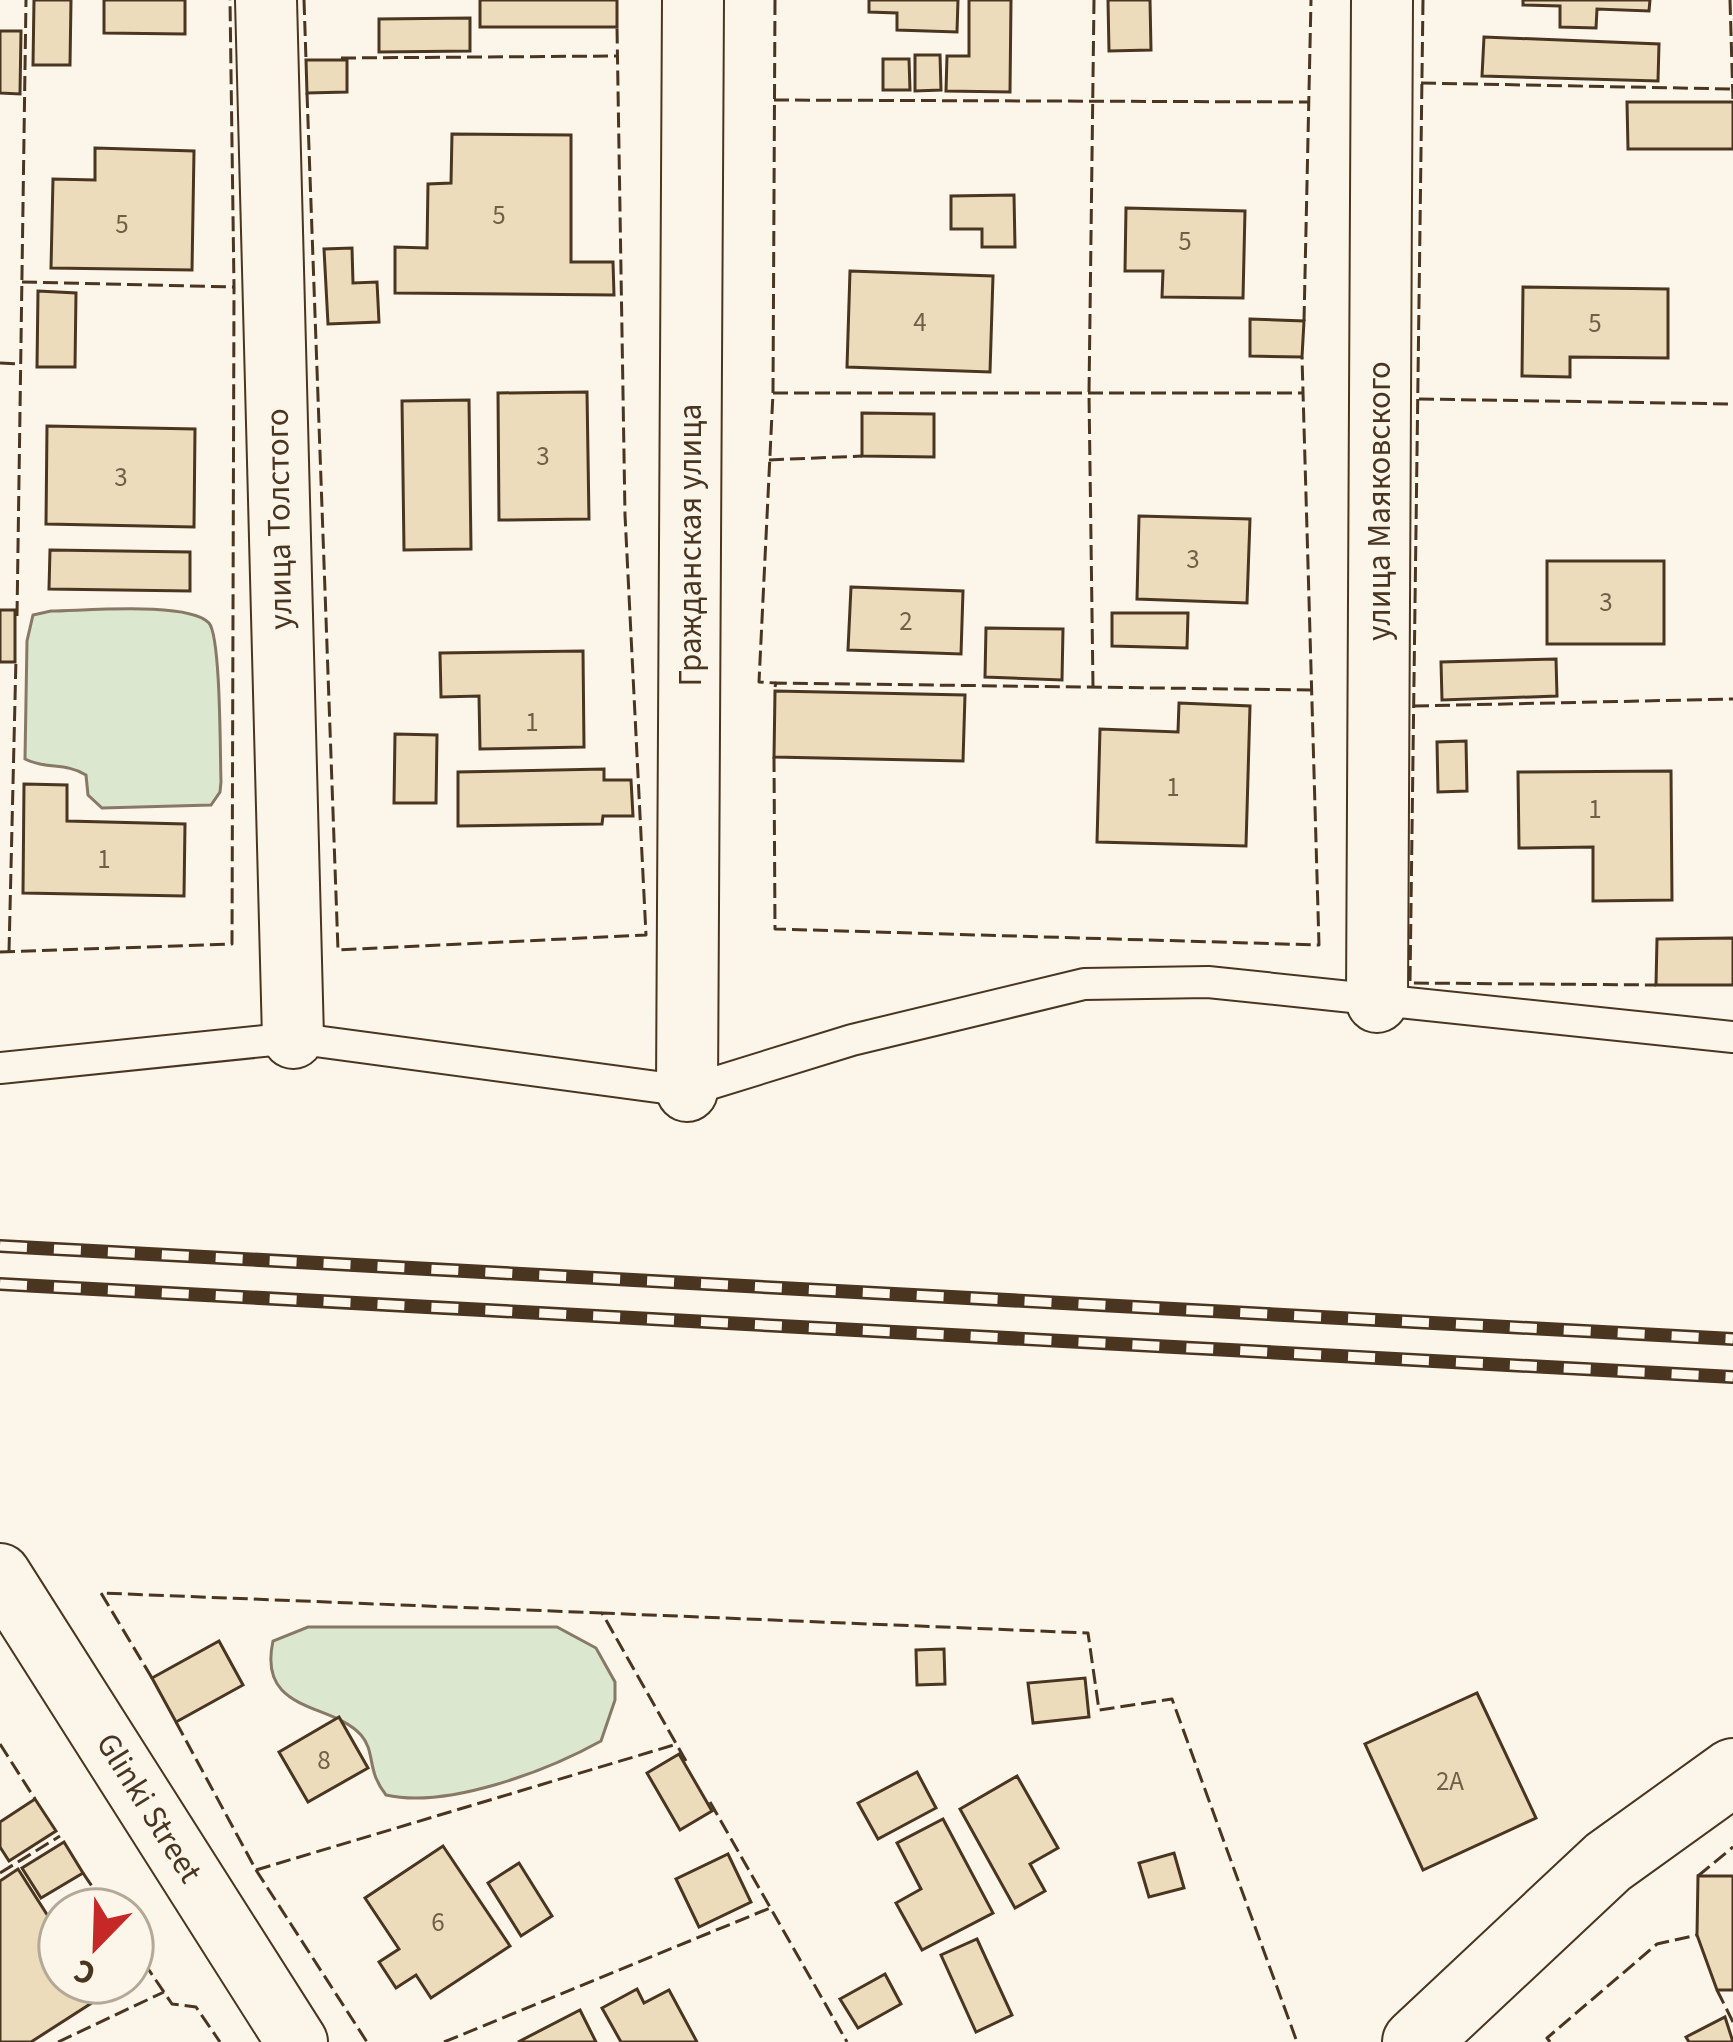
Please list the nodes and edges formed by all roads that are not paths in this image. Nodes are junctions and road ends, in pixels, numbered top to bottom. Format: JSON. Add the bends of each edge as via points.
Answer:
{"nodes":[{"id":1,"x":266,"y":0,"type":"edge"},
{"id":2,"x":693,"y":0,"type":"edge"},
{"id":3,"x":1382,"y":0,"type":"edge"},
{"id":4,"x":1377,"y":1002,"type":"junction"},
{"id":5,"x":1733,"y":1037,"type":"edge"},
{"id":6,"x":293,"y":1038,"type":"junction"},
{"id":7,"x":0,"y":1068,"type":"edge"},
{"id":8,"x":687,"y":1091,"type":"junction"},
{"id":9,"x":0,"y":1574,"type":"edge"},
{"id":10,"x":1733,"y":1772,"type":"edge"},
{"id":11,"x":297,"y":2042,"type":"edge"},
{"id":12,"x":1416,"y":2042,"type":"edge"}],
"edges":[{"from":1,"to":6,"type":"street","name":"улица Толстого"},
{"from":2,"to":8,"type":"street","name":"Гражданская улица"},
{"from":3,"to":4,"type":"street","name":"улица Маяковского"},
{"from":4,"to":5,"type":"lane"},
{"from":4,"to":8,"type":"lane","via":[[1208,982],[1084,984],[853,1040]]},
{"from":6,"to":7,"type":"lane"},
{"from":6,"to":8,"type":"lane"},
{"from":9,"to":11,"type":"street","name":"Glinki Street"},
{"from":10,"to":12,"type":"street","via":[[1608,1862]]}]}
